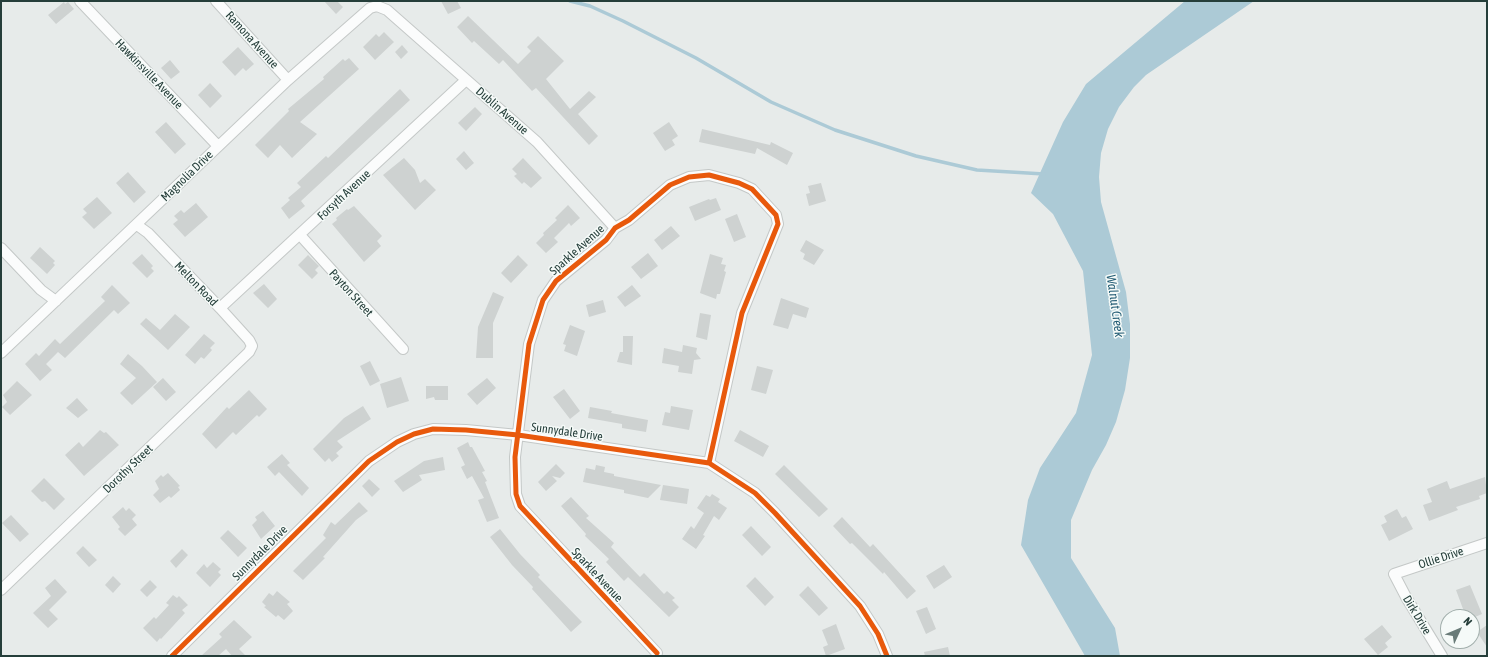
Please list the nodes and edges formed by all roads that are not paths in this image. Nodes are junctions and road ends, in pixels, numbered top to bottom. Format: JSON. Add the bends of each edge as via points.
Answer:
{"nodes":[{"id":1,"x":80,"y":1,"type":"edge"},
{"id":2,"x":216,"y":1,"type":"edge"},
{"id":3,"x":377,"y":6,"type":"joint"},
{"id":4,"x":288,"y":80,"type":"junction"},
{"id":5,"x":466,"y":80,"type":"junction"},
{"id":6,"x":218,"y":146,"type":"junction"},
{"id":7,"x":137,"y":225,"type":"junction"},
{"id":8,"x":615,"y":228,"type":"junction"},
{"id":9,"x":300,"y":235,"type":"junction"},
{"id":10,"x":1,"y":248,"type":"edge"},
{"id":11,"x":56,"y":301,"type":"junction"},
{"id":12,"x":220,"y":308,"type":"junction"},
{"id":13,"x":252,"y":346,"type":"joint"},
{"id":14,"x":403,"y":349,"type":"dead end"},
{"id":15,"x":1,"y":353,"type":"edge"},
{"id":16,"x":518,"y":434,"type":"junction"},
{"id":17,"x":709,"y":463,"type":"junction"},
{"id":18,"x":1487,"y":543,"type":"edge"},
{"id":19,"x":1394,"y":574,"type":"joint"},
{"id":20,"x":1,"y":590,"type":"edge"},
{"id":21,"x":657,"y":653,"type":"dead end"},
{"id":22,"x":172,"y":656,"type":"edge"},
{"id":23,"x":888,"y":656,"type":"edge"},
{"id":24,"x":1442,"y":656,"type":"edge"}],
"edges":[{"from":1,"to":6,"type":"street","name":"Hawkinsville Avenue"},
{"from":2,"to":4,"type":"street","name":"Ramona Avenue"},
{"from":3,"to":4,"type":"street","name":"Magnolia Drive","via":[[370,8]]},
{"from":3,"to":5,"type":"street","name":"Dublin Avenue","via":[[387,10]]},
{"from":4,"to":6,"type":"street","name":"Magnolia Drive"},
{"from":5,"to":8,"type":"street","name":"Dublin Avenue","via":[[538,142]]},
{"from":5,"to":9,"type":"street","name":"Forsyth Avenue"},
{"from":6,"to":7,"type":"street","name":"Magnolia Drive"},
{"from":7,"to":11,"type":"street","name":"Magnolia Drive"},
{"from":7,"to":12,"type":"street","name":"Melton Road","via":[[148,233]]},
{"from":8,"to":16,"type":"street","name":"Sparkle Avenue","via":[[606,240],[556,281],[543,300],[528,344]]},
{"from":8,"to":17,"type":"street","name":"Sparkle Avenue","via":[[629,220],[670,185],[689,177],[709,175],[752,189],[776,215],[778,224],[742,313]]},
{"from":9,"to":12,"type":"street","name":"Forsyth Avenue"},
{"from":9,"to":14,"type":"street","name":"Payton Street"},
{"from":10,"to":11,"type":"street","via":[[41,290]]},
{"from":11,"to":15,"type":"street","name":"Magnolia Drive"},
{"from":12,"to":13,"type":"street","name":"Melton Road"},
{"from":13,"to":20,"type":"street","name":"Dorothy Street","via":[[249,352]]},
{"from":16,"to":17,"type":"street","name":"Sunnydale Drive"},
{"from":16,"to":21,"type":"street","name":"Sparkle Avenue","via":[[514,476],[520,506]]},
{"from":16,"to":22,"type":"street","name":"Sunnydale Drive","via":[[432,429],[414,434],[383,451],[369,461]]},
{"from":17,"to":23,"type":"street","name":"Sunnydale Drive","via":[[755,493],[775,513],[860,606],[878,634]]},
{"from":18,"to":19,"type":"street","name":"Ollie Drive"},
{"from":19,"to":24,"type":"street","name":"Dirk Drive"}]}
